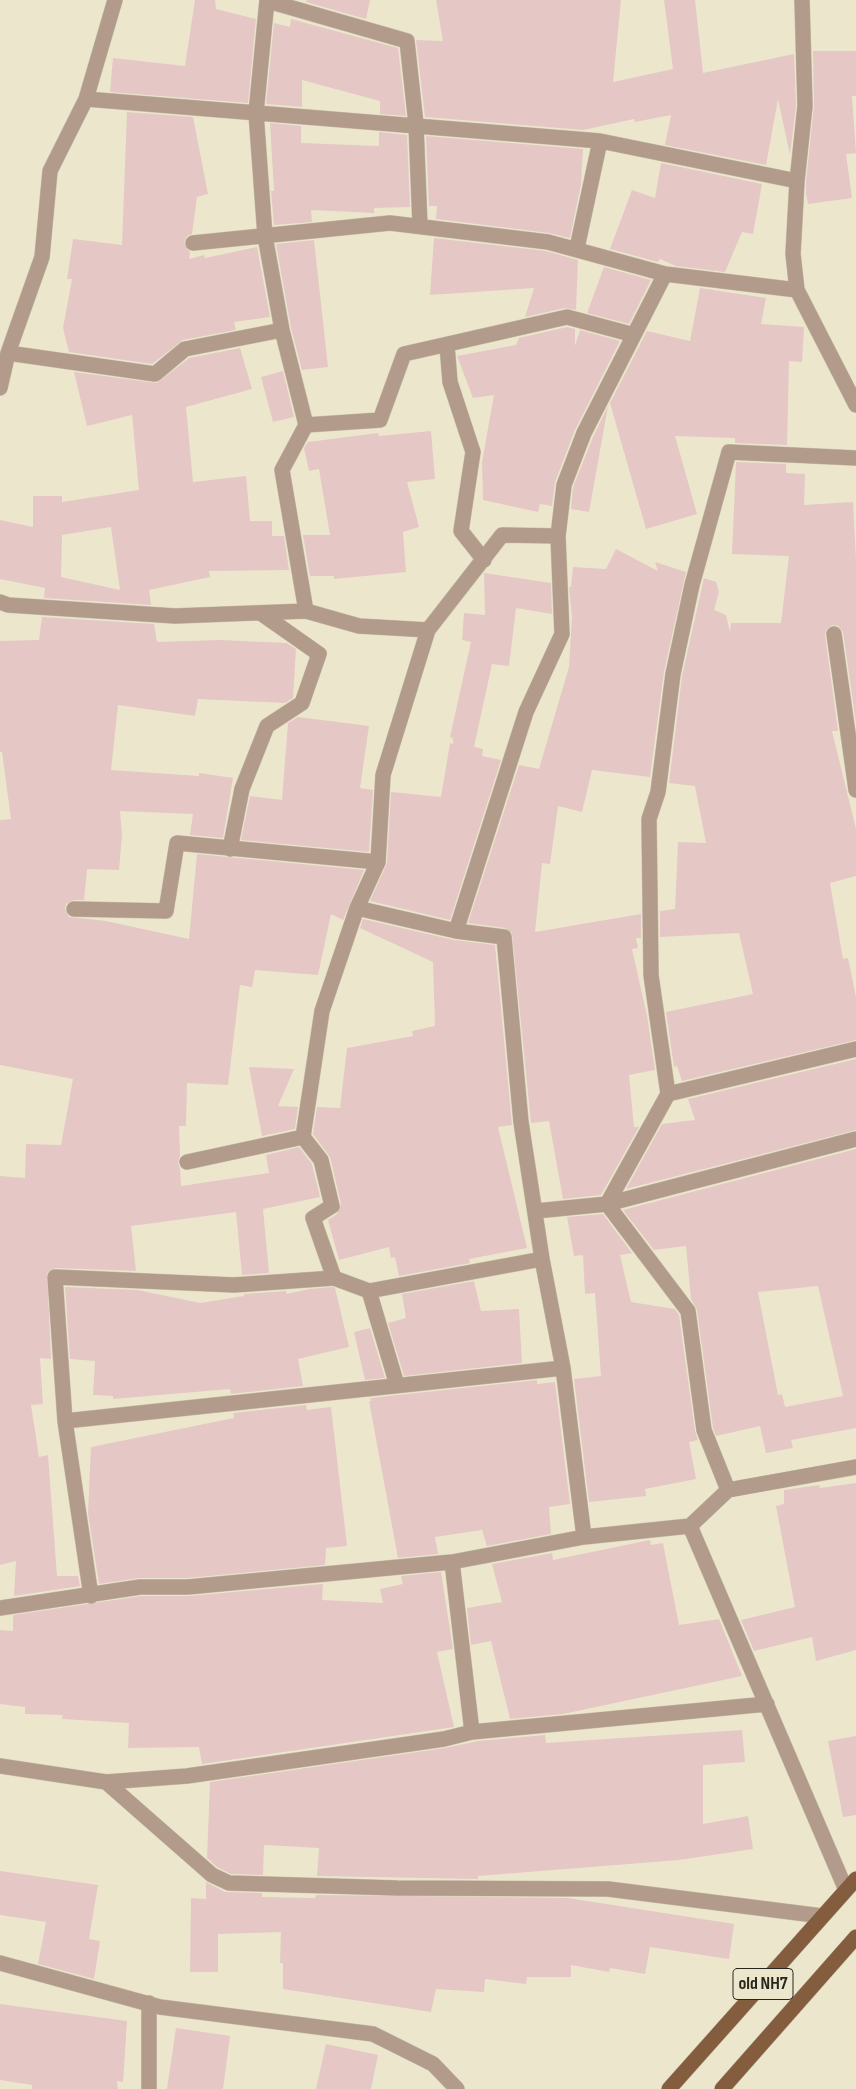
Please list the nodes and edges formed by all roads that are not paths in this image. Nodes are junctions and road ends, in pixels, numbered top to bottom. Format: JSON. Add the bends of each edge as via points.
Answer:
{"nodes":[{"id":1,"x":115,"y":0,"type":"edge"},
{"id":2,"x":802,"y":0,"type":"edge"},
{"id":3,"x":267,"y":1,"type":"edge"},
{"id":4,"x":86,"y":99,"type":"junction"},
{"id":5,"x":256,"y":113,"type":"junction"},
{"id":6,"x":416,"y":124,"type":"junction"},
{"id":7,"x":600,"y":140,"type":"junction"},
{"id":8,"x":797,"y":181,"type":"junction"},
{"id":9,"x":420,"y":226,"type":"junction"},
{"id":10,"x":265,"y":236,"type":"junction"},
{"id":11,"x":193,"y":243,"type":"dead end"},
{"id":12,"x":577,"y":248,"type":"junction"},
{"id":13,"x":665,"y":274,"type":"junction"},
{"id":14,"x":797,"y":290,"type":"junction"},
{"id":15,"x":282,"y":330,"type":"junction"},
{"id":16,"x":634,"y":335,"type":"junction"},
{"id":17,"x":447,"y":344,"type":"junction"},
{"id":18,"x":8,"y":353,"type":"junction"},
{"id":19,"x":0,"y":388,"type":"edge"},
{"id":20,"x":856,"y":405,"type":"edge"},
{"id":21,"x":306,"y":425,"type":"junction"},
{"id":22,"x":856,"y":458,"type":"edge"},
{"id":23,"x":558,"y":536,"type":"junction"},
{"id":24,"x":484,"y":560,"type":"junction"},
{"id":25,"x":0,"y":602,"type":"edge"},
{"id":26,"x":306,"y":611,"type":"junction"},
{"id":27,"x":262,"y":614,"type":"junction"},
{"id":28,"x":428,"y":630,"type":"junction"},
{"id":29,"x":834,"y":634,"type":"dead end"},
{"id":30,"x":856,"y":790,"type":"edge"},
{"id":31,"x":230,"y":849,"type":"junction"},
{"id":32,"x":378,"y":862,"type":"junction"},
{"id":33,"x":357,"y":908,"type":"junction"},
{"id":34,"x":74,"y":909,"type":"dead end"},
{"id":35,"x":456,"y":931,"type":"junction"},
{"id":36,"x":856,"y":1049,"type":"edge"},
{"id":37,"x":668,"y":1094,"type":"junction"},
{"id":38,"x":303,"y":1137,"type":"junction"},
{"id":39,"x":856,"y":1139,"type":"edge"},
{"id":40,"x":187,"y":1162,"type":"dead end"},
{"id":41,"x":607,"y":1204,"type":"junction"},
{"id":42,"x":536,"y":1211,"type":"junction"},
{"id":43,"x":542,"y":1258,"type":"junction"},
{"id":44,"x":334,"y":1278,"type":"junction"},
{"id":45,"x":369,"y":1291,"type":"junction"},
{"id":46,"x":563,"y":1368,"type":"junction"},
{"id":47,"x":397,"y":1385,"type":"junction"},
{"id":48,"x":65,"y":1422,"type":"junction"},
{"id":49,"x":856,"y":1467,"type":"edge"},
{"id":50,"x":728,"y":1490,"type":"junction"},
{"id":51,"x":690,"y":1526,"type":"junction"},
{"id":52,"x":584,"y":1537,"type":"junction"},
{"id":53,"x":452,"y":1562,"type":"junction"},
{"id":54,"x":91,"y":1596,"type":"junction"},
{"id":55,"x":0,"y":1608,"type":"edge"},
{"id":56,"x":767,"y":1704,"type":"junction"},
{"id":57,"x":472,"y":1732,"type":"junction"},
{"id":58,"x":0,"y":1766,"type":"edge"},
{"id":59,"x":106,"y":1782,"type":"junction"},
{"id":60,"x":856,"y":1878,"type":"edge"},
{"id":61,"x":846,"y":1890,"type":"junction"},
{"id":62,"x":822,"y":1916,"type":"junction"},
{"id":63,"x":856,"y":1937,"type":"edge"},
{"id":64,"x":0,"y":1963,"type":"edge"},
{"id":65,"x":148,"y":2003,"type":"junction"},
{"id":66,"x":149,"y":2089,"type":"edge"},
{"id":67,"x":457,"y":2089,"type":"edge"},
{"id":68,"x":670,"y":2089,"type":"edge"},
{"id":69,"x":722,"y":2089,"type":"edge"}],
"edges":[{"from":1,"to":4,"type":"street"},
{"from":2,"to":8,"type":"street","via":[[805,106]]},
{"from":3,"to":5,"type":"street"},
{"from":3,"to":6,"type":"street","via":[[407,41]]},
{"from":4,"to":5,"type":"street"},
{"from":4,"to":18,"type":"street","via":[[50,172],[42,257]]},
{"from":5,"to":6,"type":"street"},
{"from":5,"to":10,"type":"street"},
{"from":6,"to":7,"type":"street"},
{"from":6,"to":9,"type":"street"},
{"from":7,"to":8,"type":"street"},
{"from":7,"to":12,"type":"street"},
{"from":8,"to":14,"type":"street","via":[[792,254]]},
{"from":9,"to":10,"type":"street","via":[[390,223]]},
{"from":9,"to":12,"type":"street"},
{"from":10,"to":11,"type":"street"},
{"from":10,"to":15,"type":"street"},
{"from":12,"to":13,"type":"street"},
{"from":13,"to":14,"type":"street"},
{"from":13,"to":16,"type":"street"},
{"from":14,"to":20,"type":"street"},
{"from":15,"to":18,"type":"street","via":[[185,349],[155,374]]},
{"from":15,"to":21,"type":"street"},
{"from":16,"to":17,"type":"street","via":[[567,317]]},
{"from":16,"to":23,"type":"street","via":[[580,442],[564,485]]},
{"from":17,"to":21,"type":"street","via":[[404,354],[380,420]]},
{"from":17,"to":24,"type":"street","via":[[450,382],[473,452],[461,532]]},
{"from":18,"to":19,"type":"street"},
{"from":21,"to":26,"type":"street","via":[[282,470]]},
{"from":22,"to":37,"type":"street","via":[[729,452],[692,585],[673,674],[658,792],[649,819],[651,975]]},
{"from":23,"to":24,"type":"street","via":[[502,535]]},
{"from":23,"to":35,"type":"street","via":[[562,634],[526,712]]},
{"from":24,"to":28,"type":"street"},
{"from":25,"to":27,"type":"street","via":[[175,616]]},
{"from":26,"to":27,"type":"street"},
{"from":26,"to":28,"type":"street","via":[[358,626]]},
{"from":27,"to":31,"type":"street","via":[[319,654],[302,702],[267,726],[242,789]]},
{"from":28,"to":32,"type":"street","via":[[383,774]]},
{"from":29,"to":30,"type":"street"},
{"from":31,"to":32,"type":"street"},
{"from":31,"to":34,"type":"street","via":[[177,843],[166,911]]},
{"from":32,"to":33,"type":"street"},
{"from":33,"to":35,"type":"street"},
{"from":33,"to":38,"type":"street","via":[[322,1011]]},
{"from":35,"to":42,"type":"street","via":[[504,938],[521,1122]]},
{"from":36,"to":37,"type":"street"},
{"from":37,"to":41,"type":"street"},
{"from":38,"to":40,"type":"street"},
{"from":38,"to":44,"type":"street","via":[[321,1160],[332,1206],[313,1218]]},
{"from":39,"to":41,"type":"street"},
{"from":41,"to":42,"type":"street"},
{"from":41,"to":50,"type":"street","via":[[688,1312],[704,1430]]},
{"from":42,"to":43,"type":"street"},
{"from":43,"to":45,"type":"street"},
{"from":43,"to":46,"type":"street"},
{"from":44,"to":45,"type":"street"},
{"from":44,"to":48,"type":"street","via":[[234,1285],[55,1277]]},
{"from":45,"to":47,"type":"street"},
{"from":46,"to":47,"type":"street"},
{"from":46,"to":52,"type":"street"},
{"from":47,"to":48,"type":"street"},
{"from":48,"to":54,"type":"street"},
{"from":49,"to":50,"type":"street"},
{"from":50,"to":51,"type":"street"},
{"from":51,"to":52,"type":"street"},
{"from":51,"to":56,"type":"street"},
{"from":52,"to":53,"type":"street"},
{"from":53,"to":54,"type":"street","via":[[188,1587],[140,1587]]},
{"from":53,"to":57,"type":"street"},
{"from":54,"to":55,"type":"street"},
{"from":56,"to":57,"type":"street"},
{"from":56,"to":61,"type":"street"},
{"from":57,"to":59,"type":"street","via":[[444,1739],[187,1776]]},
{"from":58,"to":59,"type":"street"},
{"from":59,"to":62,"type":"street","via":[[212,1875],[229,1883],[608,1889]]},
{"from":60,"to":61,"type":"main road","number":"old NH7"},
{"from":61,"to":62,"type":"main road","number":"old NH7"},
{"from":62,"to":68,"type":"main road","number":"old NH7"},
{"from":63,"to":69,"type":"main road","number":"Old NH7"},
{"from":64,"to":65,"type":"street"},
{"from":65,"to":66,"type":"street"},
{"from":65,"to":67,"type":"street","via":[[373,2034],[433,2064]]}]}
